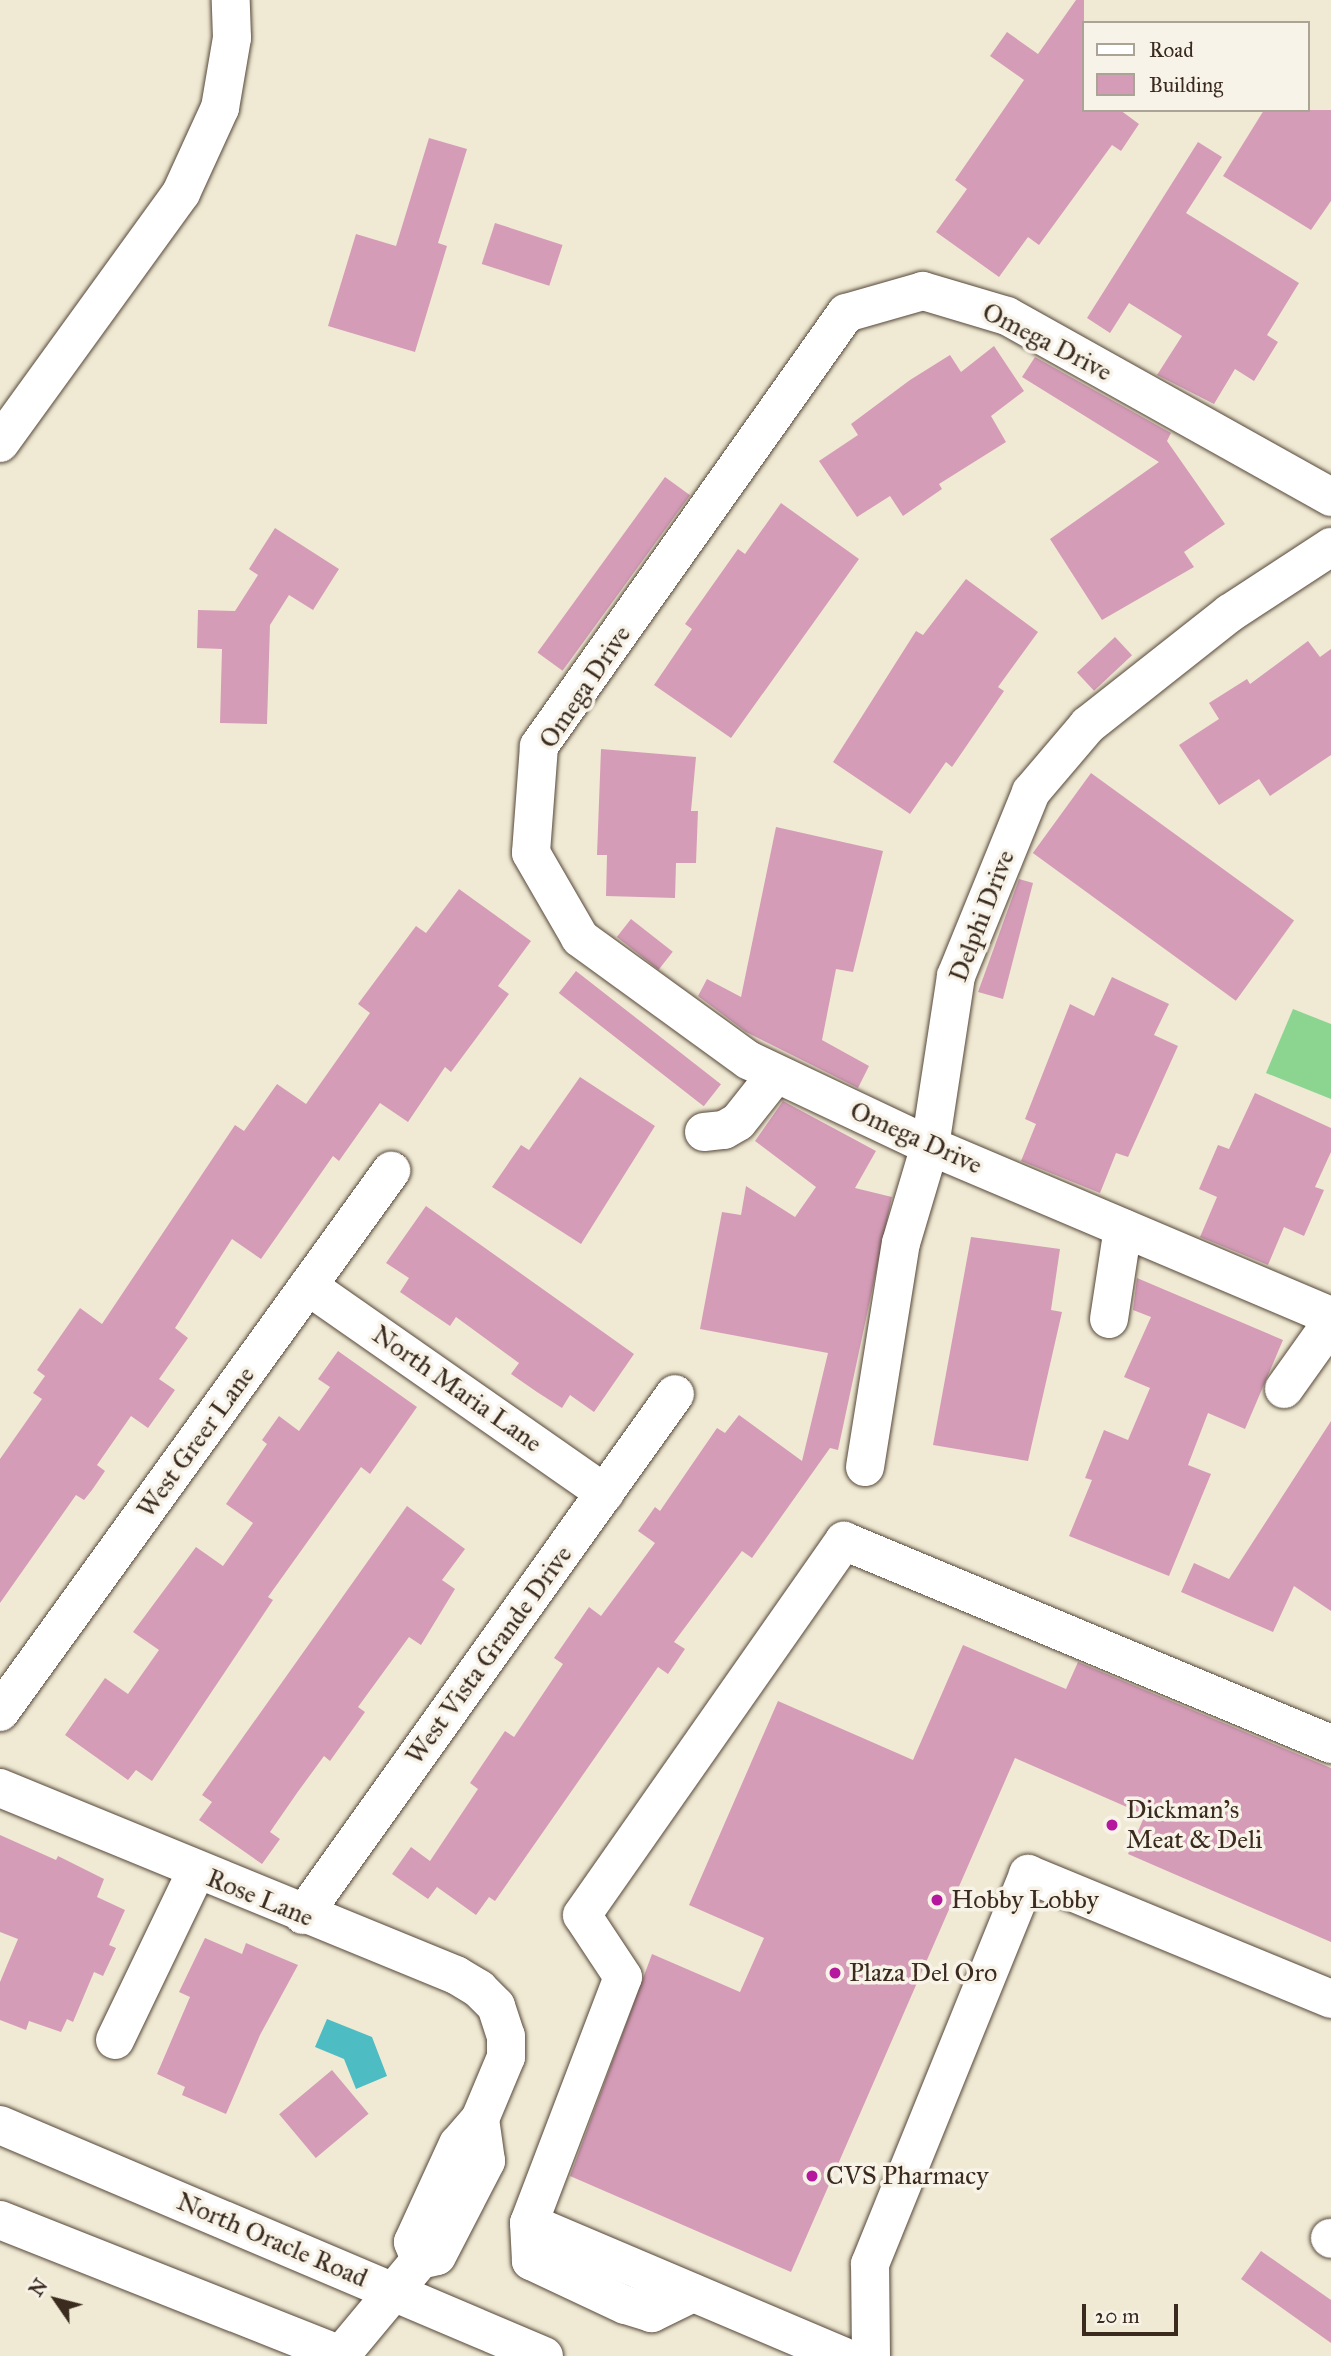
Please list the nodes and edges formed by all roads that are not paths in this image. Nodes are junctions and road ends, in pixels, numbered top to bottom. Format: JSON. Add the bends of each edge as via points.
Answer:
{"nodes":[{"id":1,"x":230,"y":0,"type":"edge"},
{"id":2,"x":0,"y":443,"type":"edge"},
{"id":3,"x":1331,"y":497,"type":"edge"},
{"id":4,"x":1331,"y":547,"type":"edge"},
{"id":5,"x":776,"y":1074,"type":"junction"},
{"id":6,"x":704,"y":1132,"type":"dead end"},
{"id":7,"x":930,"y":1146,"type":"junction"},
{"id":8,"x":391,"y":1171,"type":"dead end"},
{"id":9,"x":1124,"y":1228,"type":"junction"},
{"id":10,"x":308,"y":1286,"type":"junction"},
{"id":11,"x":1331,"y":1315,"type":"edge"},
{"id":12,"x":1109,"y":1319,"type":"dead end"},
{"id":13,"x":1331,"y":1323,"type":"edge"},
{"id":14,"x":1284,"y":1389,"type":"dead end"},
{"id":15,"x":675,"y":1395,"type":"dead end"},
{"id":16,"x":865,"y":1467,"type":"dead end"},
{"id":17,"x":605,"y":1493,"type":"junction"},
{"id":18,"x":0,"y":1712,"type":"edge"},
{"id":19,"x":1331,"y":1744,"type":"edge"},
{"id":20,"x":0,"y":1788,"type":"edge"},
{"id":21,"x":196,"y":1872,"type":"junction"},
{"id":22,"x":303,"y":1915,"type":"junction"},
{"id":23,"x":1331,"y":1999,"type":"edge"},
{"id":24,"x":115,"y":2040,"type":"dead end"},
{"id":25,"x":0,"y":2125,"type":"edge"},
{"id":26,"x":0,"y":2220,"type":"edge"},
{"id":27,"x":394,"y":2292,"type":"junction"},
{"id":28,"x":341,"y":2356,"type":"edge"},
{"id":29,"x":544,"y":2356,"type":"edge"},
{"id":30,"x":843,"y":2356,"type":"edge"},
{"id":31,"x":871,"y":2356,"type":"edge"}],
"edges":[{"from":1,"to":2,"type":"main road","via":[[232,38],[220,108],[181,193]]},
{"from":3,"to":5,"type":"main road","name":"Omega Drive","via":[[1007,316],[923,291],[846,313],[540,746],[531,853],[580,938],[748,1060]]},
{"from":4,"to":7,"type":"main road","name":"Delphi Drive","via":[[1230,613],[1088,725],[1031,792],[956,976]]},
{"from":5,"to":6,"type":"main road","via":[[738,1122],[724,1130]]},
{"from":5,"to":7,"type":"main road","name":"Omega Drive"},
{"from":7,"to":9,"type":"main road","name":"Omega Drive"},
{"from":7,"to":16,"type":"main road","name":"Delphi Drive","via":[[901,1243]]},
{"from":8,"to":10,"type":"main road","name":"West Greer Lane"},
{"from":9,"to":11,"type":"main road","name":"Omega Drive"},
{"from":9,"to":12,"type":"main road"},
{"from":10,"to":17,"type":"main road","name":"North Maria Lane"},
{"from":10,"to":18,"type":"main road","name":"West Greer Lane"},
{"from":13,"to":14,"type":"main road"},
{"from":15,"to":17,"type":"main road","name":"West Vista Grande Drive"},
{"from":17,"to":22,"type":"main road","name":"West Vista Grande Drive"},
{"from":19,"to":30,"type":"main road","via":[[844,1541],[582,1915],[623,1977],[528,2223]]},
{"from":20,"to":21,"type":"main road","name":"Rose Lane"},
{"from":21,"to":22,"type":"main road","name":"Rose Lane"},
{"from":21,"to":24,"type":"main road"},
{"from":22,"to":27,"type":"main road","name":"Rose Lane","via":[[456,1975],[496,2006],[503,2025],[506,2057],[480,2119],[486,2161],[437,2256],[420,2260]]},
{"from":23,"to":31,"type":"main road","via":[[1028,1874],[870,2264]]},
{"from":25,"to":27,"type":"main road","name":"North Oracle Road"},
{"from":26,"to":28,"type":"main road"},
{"from":27,"to":28,"type":"main road"},
{"from":27,"to":29,"type":"main road","name":"North Oracle Road"}]}
